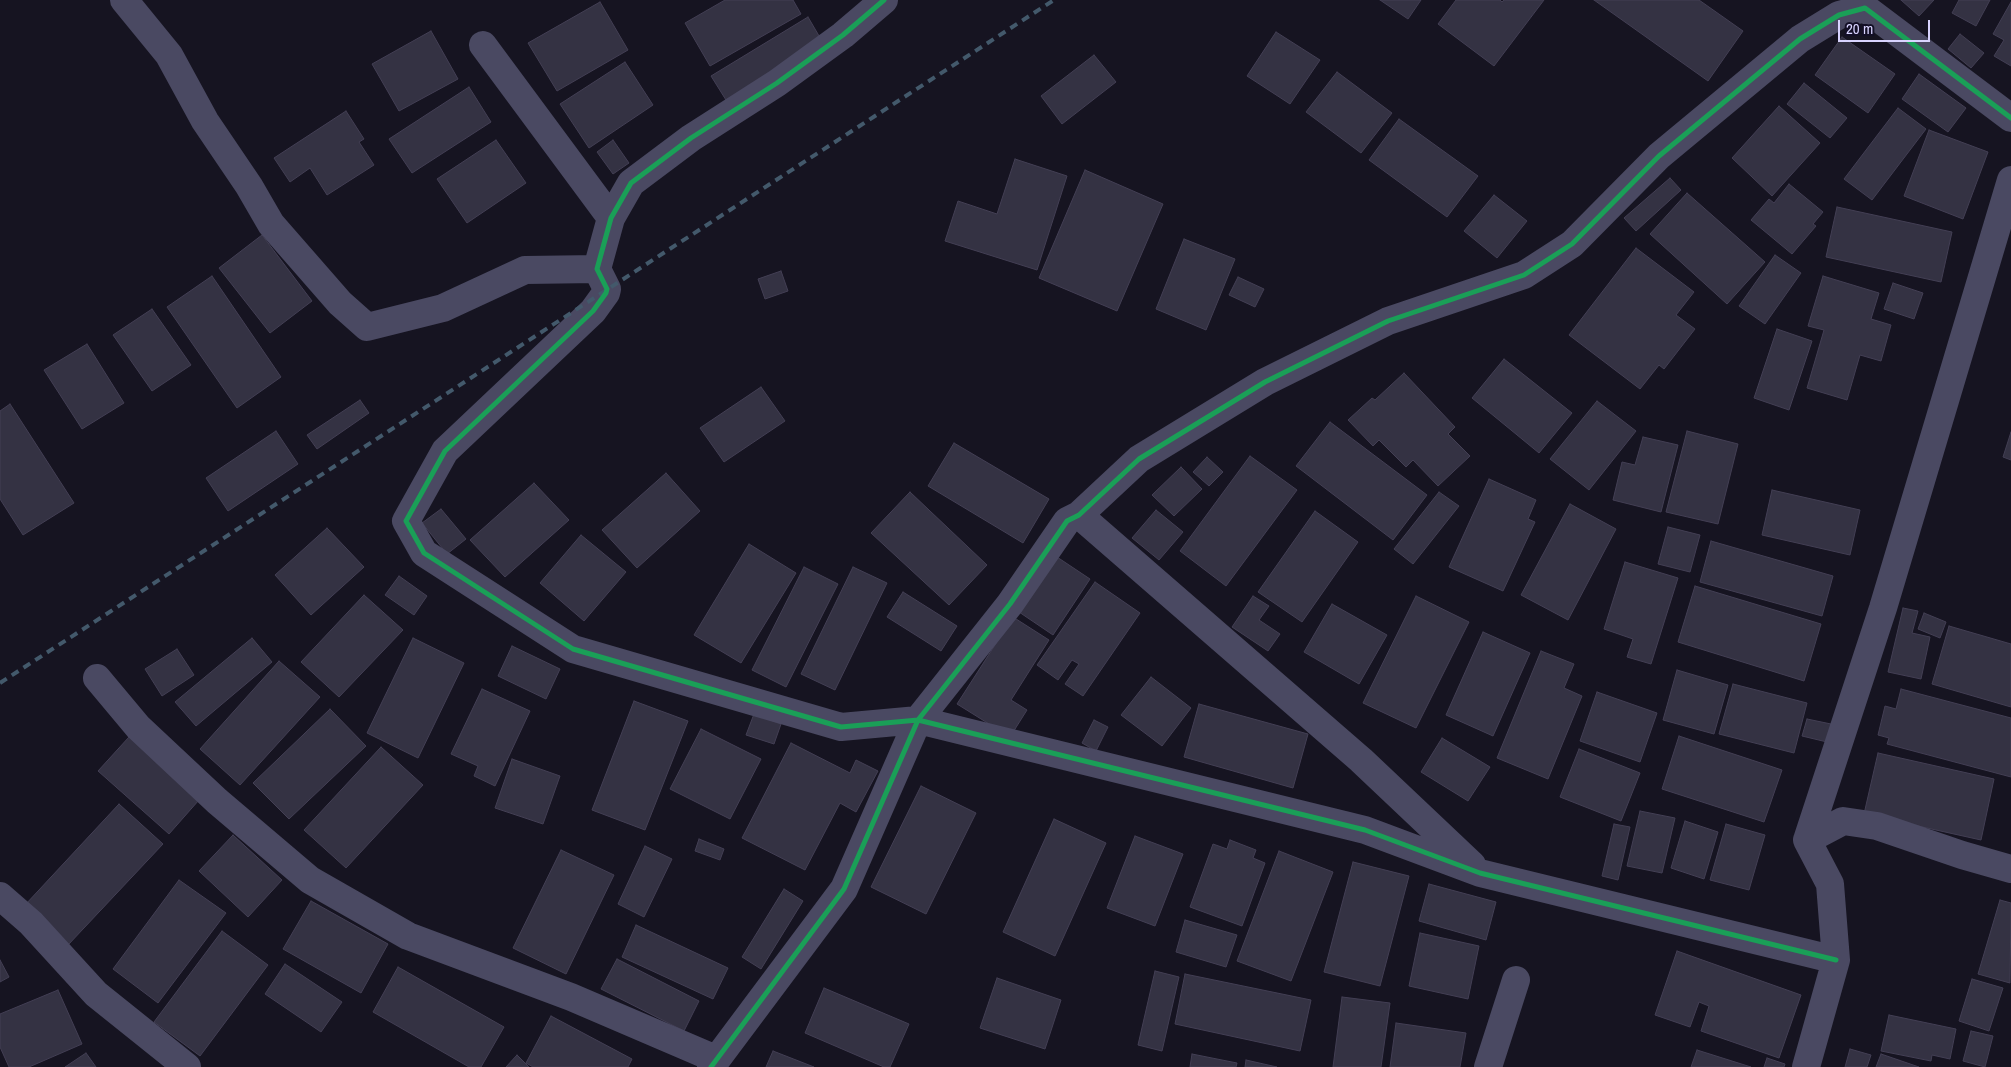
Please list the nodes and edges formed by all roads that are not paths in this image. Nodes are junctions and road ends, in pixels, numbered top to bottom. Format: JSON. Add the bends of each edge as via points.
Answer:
{"nodes":[{"id":1,"x":124,"y":0,"type":"edge"},
{"id":2,"x":884,"y":0,"type":"edge"},
{"id":3,"x":1862,"y":4,"type":"edge"},
{"id":4,"x":483,"y":45,"type":"dead end"},
{"id":5,"x":2011,"y":118,"type":"edge"},
{"id":6,"x":2011,"y":180,"type":"edge"},
{"id":7,"x":611,"y":218,"type":"junction"},
{"id":8,"x":597,"y":269,"type":"junction"},
{"id":9,"x":1079,"y":515,"type":"junction"},
{"id":10,"x":97,"y":678,"type":"dead end"},
{"id":11,"x":918,"y":720,"type":"junction"},
{"id":12,"x":1807,"y":840,"type":"junction"},
{"id":13,"x":2011,"y":869,"type":"edge"},
{"id":14,"x":1480,"y":873,"type":"junction"},
{"id":15,"x":0,"y":896,"type":"edge"},
{"id":16,"x":1836,"y":960,"type":"junction"},
{"id":17,"x":1516,"y":980,"type":"dead end"},
{"id":18,"x":713,"y":1063,"type":"edge"},
{"id":19,"x":187,"y":1067,"type":"edge"},
{"id":20,"x":1488,"y":1067,"type":"edge"},
{"id":21,"x":1806,"y":1067,"type":"edge"}],
"edges":[{"from":1,"to":8,"type":"street","via":[[169,55],[205,121],[271,224],[340,303],[367,327],[443,308],[525,270]]},
{"from":2,"to":7,"type":"street","via":[[843,35],[777,83],[691,138],[631,183]]},
{"from":3,"to":5,"type":"street"},
{"from":3,"to":9,"type":"street","via":[[1800,39],[1659,156],[1572,244],[1524,275],[1388,321],[1265,382],[1139,459]]},
{"from":4,"to":7,"type":"street"},
{"from":6,"to":12,"type":"street","via":[[1883,608]]},
{"from":7,"to":8,"type":"street"},
{"from":8,"to":11,"type":"street","via":[[607,289],[593,311],[445,451],[406,521],[424,553],[573,649],[841,727]]},
{"from":9,"to":11,"type":"street","via":[[1067,521],[1005,611]]},
{"from":9,"to":14,"type":"street","via":[[1360,760]]},
{"from":10,"to":18,"type":"street","via":[[138,727],[217,801],[310,880],[408,936],[571,997]]},
{"from":11,"to":14,"type":"street","via":[[1365,830]]},
{"from":11,"to":18,"type":"street","via":[[844,889]]},
{"from":12,"to":13,"type":"street","via":[[1843,822],[1868,825]]},
{"from":12,"to":16,"type":"street","via":[[1830,884]]},
{"from":14,"to":16,"type":"street"},
{"from":15,"to":19,"type":"street","via":[[31,923],[96,994]]},
{"from":16,"to":21,"type":"street"},
{"from":17,"to":20,"type":"street"}]}
